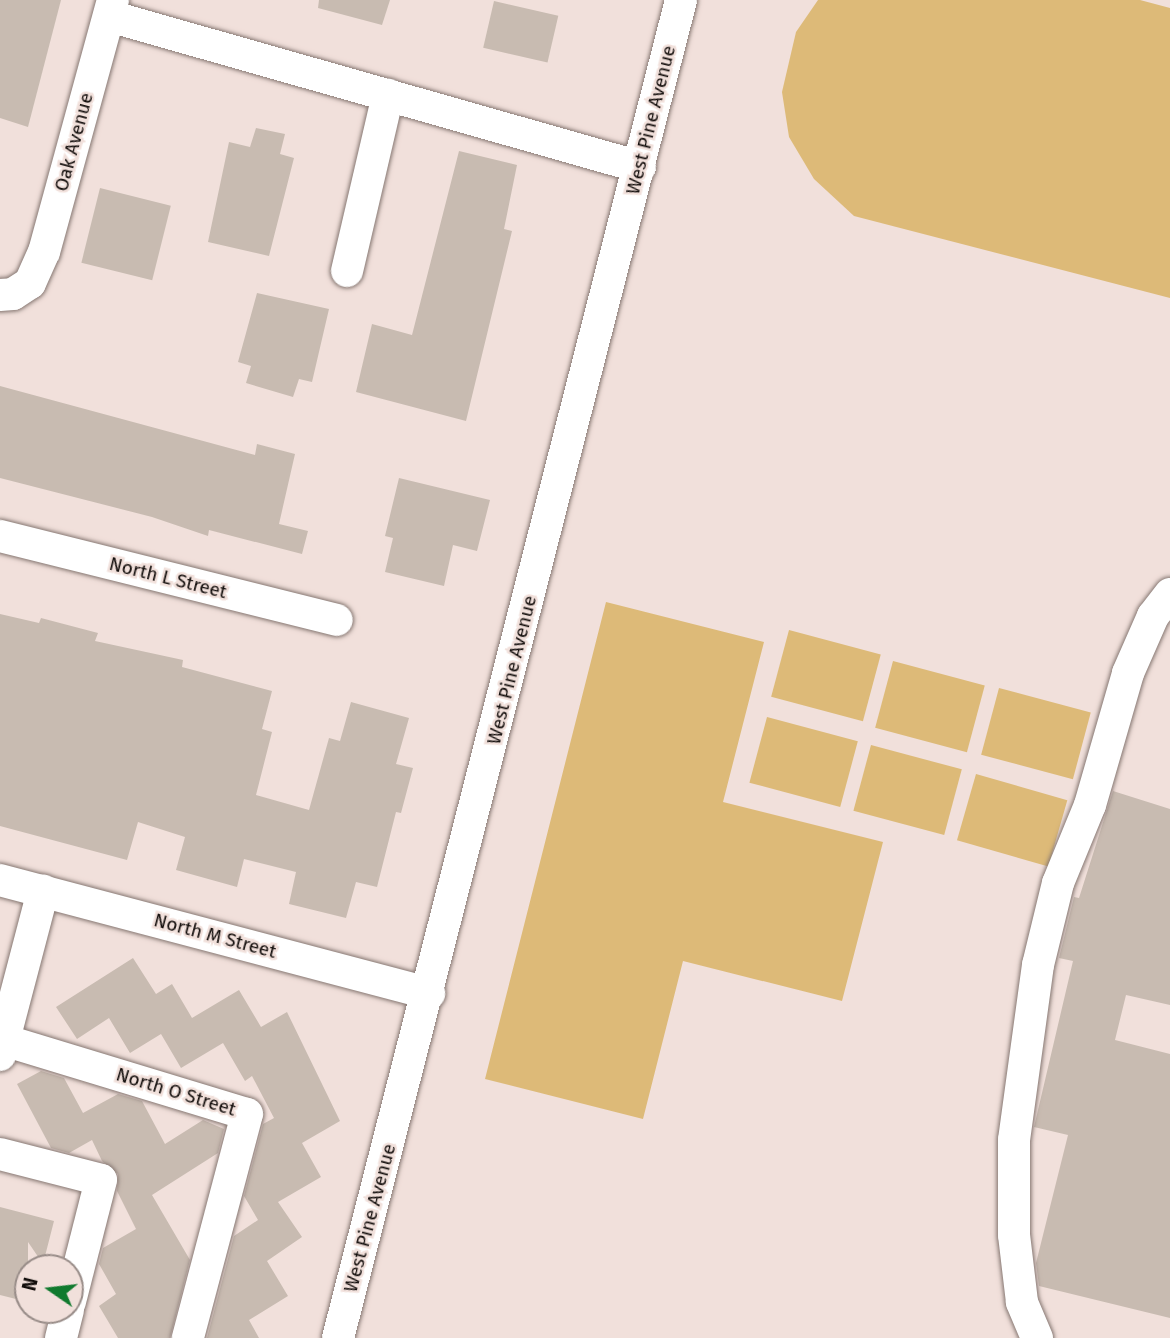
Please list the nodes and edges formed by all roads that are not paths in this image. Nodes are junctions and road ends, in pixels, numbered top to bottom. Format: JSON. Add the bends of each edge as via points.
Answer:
{"nodes":[{"id":1,"x":681,"y":0,"type":"edge"},
{"id":2,"x":111,"y":8,"type":"edge"},
{"id":3,"x":387,"y":96,"type":"junction"},
{"id":4,"x":640,"y":167,"type":"junction"},
{"id":5,"x":347,"y":271,"type":"dead end"},
{"id":6,"x":0,"y":295,"type":"edge"},
{"id":7,"x":0,"y":536,"type":"edge"},
{"id":8,"x":1170,"y":594,"type":"edge"},
{"id":9,"x":337,"y":620,"type":"dead end"},
{"id":10,"x":0,"y":880,"type":"edge"},
{"id":11,"x":43,"y":891,"type":"junction"},
{"id":12,"x":429,"y":993,"type":"junction"},
{"id":13,"x":1,"y":1045,"type":"edge"},
{"id":14,"x":0,"y":1154,"type":"edge"},
{"id":15,"x":82,"y":1254,"type":"edge"},
{"id":16,"x":188,"y":1338,"type":"edge"},
{"id":17,"x":338,"y":1338,"type":"edge"},
{"id":18,"x":1037,"y":1338,"type":"edge"}],
"edges":[{"from":1,"to":4,"type":"street","name":"West Pine Avenue"},
{"from":2,"to":3,"type":"street"},
{"from":2,"to":6,"type":"street","name":"Oak Avenue","via":[[44,252],[30,283],[13,294]]},
{"from":3,"to":4,"type":"street"},
{"from":3,"to":5,"type":"street"},
{"from":4,"to":12,"type":"street","name":"West Pine Avenue"},
{"from":7,"to":9,"type":"street","name":"North L Street"},
{"from":8,"to":18,"type":"street","via":[[1153,616],[1128,673],[1090,805],[1058,883],[1038,965],[1014,1140],[1017,1262],[1023,1302]]},
{"from":10,"to":11,"type":"street","name":"North M Street"},
{"from":11,"to":12,"type":"street","name":"North M Street"},
{"from":11,"to":13,"type":"street","name":"North O Street"},
{"from":12,"to":17,"type":"street","name":"West Pine Avenue"},
{"from":13,"to":16,"type":"street","name":"North O Street","via":[[247,1114]]},
{"from":14,"to":15,"type":"street","via":[[101,1180]]}]}
